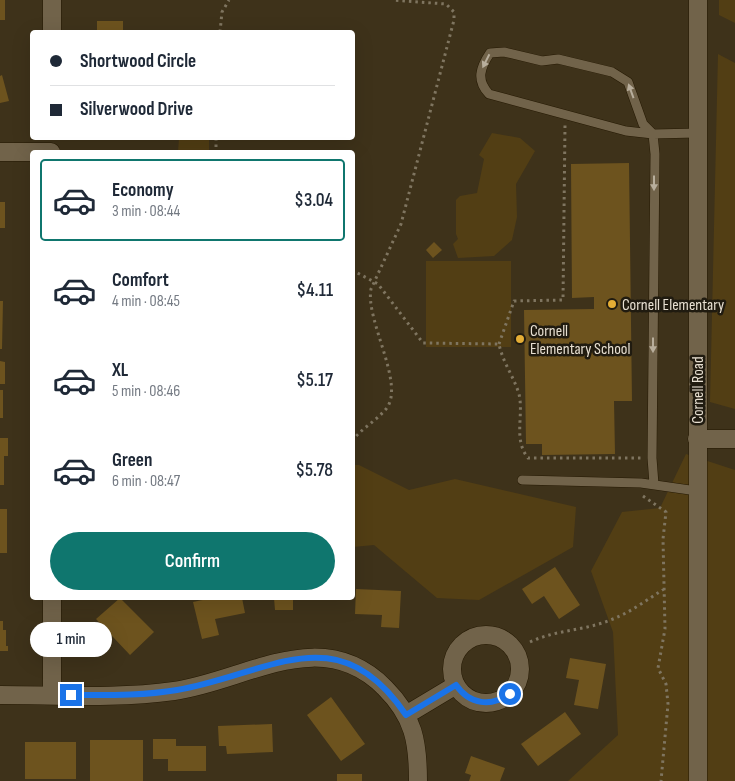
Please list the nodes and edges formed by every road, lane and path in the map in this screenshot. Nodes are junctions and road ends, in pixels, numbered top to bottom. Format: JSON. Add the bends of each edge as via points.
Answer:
{"nodes":[{"id":1,"x":52,"y":0,"type":"edge"},
{"id":2,"x":229,"y":0,"type":"edge"},
{"id":3,"x":392,"y":0,"type":"edge"},
{"id":4,"x":698,"y":0,"type":"edge"},
{"id":5,"x":52,"y":30,"type":"edge"},
{"id":6,"x":220,"y":30,"type":"edge"},
{"id":7,"x":565,"y":125,"type":"dead end"},
{"id":8,"x":696,"y":133,"type":"junction"},
{"id":9,"x":652,"y":134,"type":"junction"},
{"id":10,"x":0,"y":152,"type":"edge"},
{"id":11,"x":30,"y":152,"type":"edge"},
{"id":12,"x":355,"y":272,"type":"edge"},
{"id":13,"x":374,"y":281,"type":"junction"},
{"id":14,"x":500,"y":344,"type":"junction"},
{"id":15,"x":355,"y":438,"type":"edge"},
{"id":16,"x":697,"y":439,"type":"junction"},
{"id":17,"x":735,"y":439,"type":"edge"},
{"id":18,"x":652,"y":458,"type":"junction"},
{"id":19,"x":522,"y":480,"type":"dead end"},
{"id":20,"x":654,"y":484,"type":"junction"},
{"id":21,"x":697,"y":491,"type":"junction"},
{"id":22,"x":642,"y":496,"type":"dead end"},
{"id":23,"x":664,"y":589,"type":"junction"},
{"id":24,"x":52,"y":600,"type":"edge"},
{"id":25,"x":530,"y":642,"type":"dead end"},
{"id":26,"x":456,"y":685,"type":"dead end"},
{"id":27,"x":0,"y":695,"type":"edge"},
{"id":28,"x":52,"y":695,"type":"junction"},
{"id":29,"x":406,"y":715,"type":"junction"},
{"id":30,"x":418,"y":781,"type":"edge"},
{"id":31,"x":661,"y":781,"type":"edge"},
{"id":32,"x":698,"y":781,"type":"edge"}],
"edges":[{"from":1,"to":5,"type":"street"},
{"from":2,"to":6,"type":"path","via":[[222,12]]},
{"from":3,"to":13,"type":"path","via":[[446,4],[454,12],[454,20],[401,224]]},
{"from":4,"to":8,"type":"street","name":"Cornell Road"},
{"from":7,"to":14,"type":"path","via":[[564,300],[514,300]]},
{"from":8,"to":9,"type":"lane"},
{"from":8,"to":16,"type":"street","name":"Cornell Road"},
{"from":9,"to":9,"type":"lane","one_way":true,"via":[[643,124],[628,82],[612,72],[558,59],[542,61],[504,52],[490,54],[484,63],[480,78],[482,87],[490,94]]},
{"from":9,"to":18,"type":"lane","one_way":true,"via":[[655,154]]},
{"from":10,"to":11,"type":"street"},
{"from":12,"to":13,"type":"path"},
{"from":13,"to":14,"type":"path","via":[[423,343]]},
{"from":13,"to":15,"type":"path","via":[[369,300],[387,363],[391,398],[386,409]]},
{"from":14,"to":18,"type":"path","via":[[502,358],[519,395],[519,436],[528,458]]},
{"from":16,"to":17,"type":"street"},
{"from":16,"to":21,"type":"street","name":"Cornell Road"},
{"from":18,"to":20,"type":"lane"},
{"from":19,"to":20,"type":"lane"},
{"from":20,"to":21,"type":"lane"},
{"from":21,"to":32,"type":"street","name":"Cornell Road"},
{"from":22,"to":23,"type":"path","via":[[666,512]]},
{"from":23,"to":25,"type":"path","via":[[614,619],[550,633]]},
{"from":23,"to":31,"type":"path","via":[[665,629],[658,668],[666,684],[668,704]]},
{"from":24,"to":28,"type":"street"},
{"from":26,"to":29,"type":"street"},
{"from":27,"to":28,"type":"street"},
{"from":28,"to":29,"type":"street","via":[[127,695],[177,690],[265,665],[318,657],[344,662],[366,672],[394,697]]},
{"from":29,"to":30,"type":"street","via":[[414,731]]}]}
